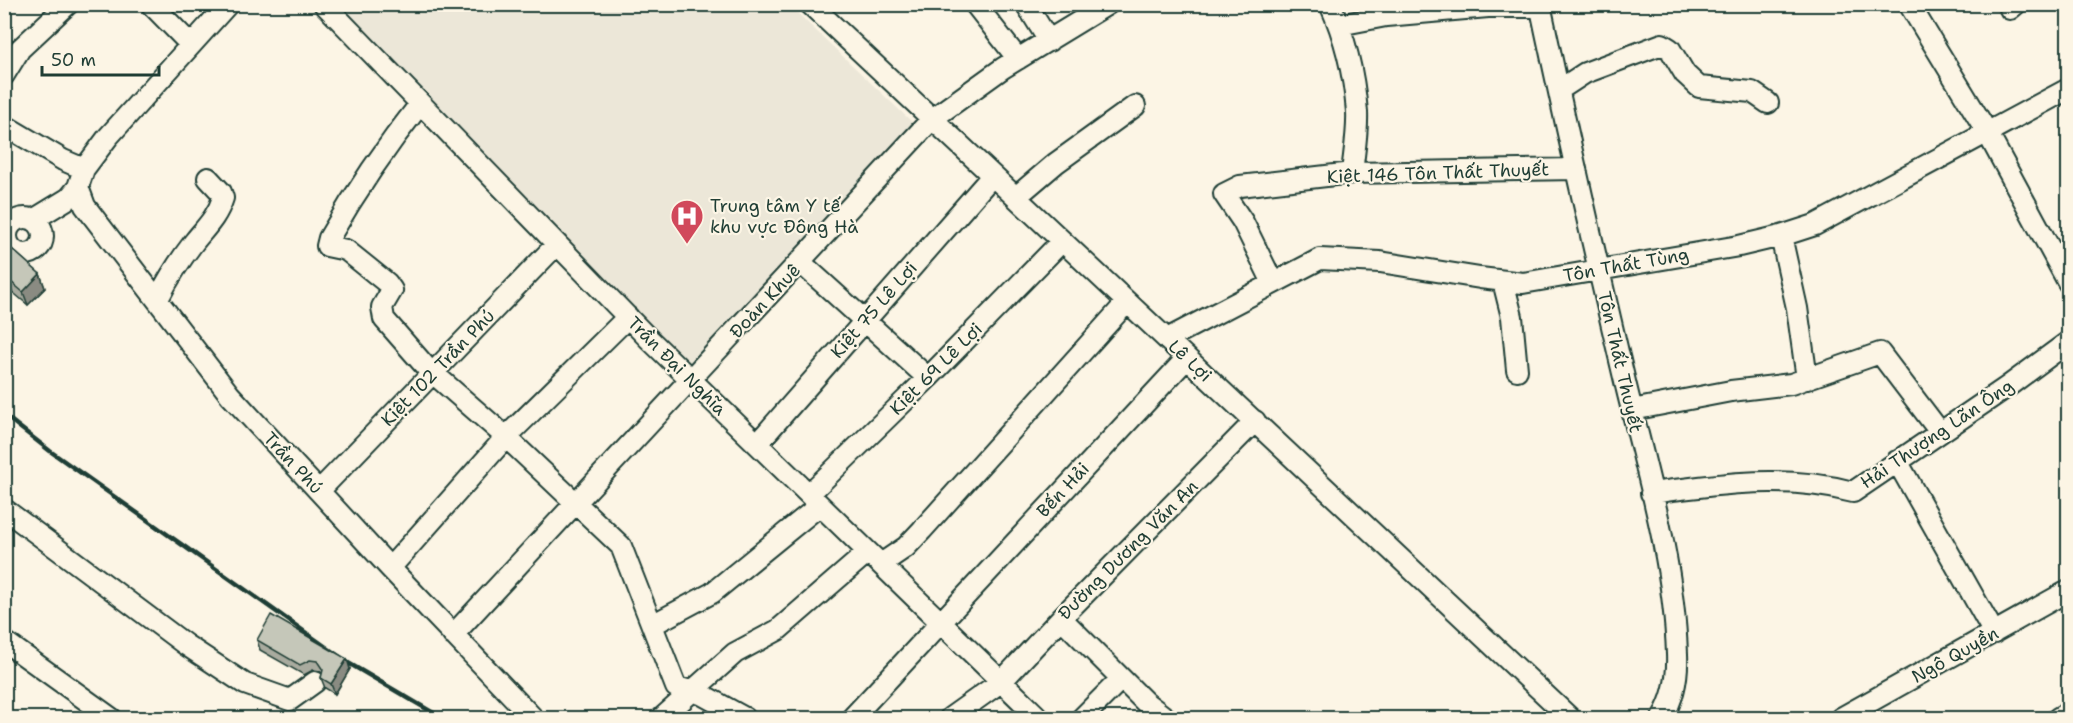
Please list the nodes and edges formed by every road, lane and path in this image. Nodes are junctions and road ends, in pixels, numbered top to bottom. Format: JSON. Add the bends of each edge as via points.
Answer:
{"nodes":[{"id":1,"x":69,"y":4,"type":"edge"},
{"id":2,"x":151,"y":4,"type":"edge"},
{"id":3,"x":228,"y":4,"type":"edge"},
{"id":4,"x":324,"y":4,"type":"edge"},
{"id":5,"x":810,"y":4,"type":"edge"},
{"id":6,"x":975,"y":4,"type":"edge"},
{"id":7,"x":1026,"y":4,"type":"edge"},
{"id":8,"x":1108,"y":4,"type":"edge"},
{"id":9,"x":1330,"y":4,"type":"edge"},
{"id":10,"x":1909,"y":4,"type":"edge"},
{"id":11,"x":1540,"y":6,"type":"edge"},
{"id":12,"x":1456,"y":7,"type":"edge"},
{"id":13,"x":1340,"y":25,"type":"junction"},
{"id":14,"x":1049,"y":41,"type":"junction"},
{"id":15,"x":191,"y":45,"type":"junction"},
{"id":16,"x":1018,"y":59,"type":"junction"},
{"id":17,"x":4,"y":75,"type":"edge"},
{"id":18,"x":2068,"y":89,"type":"edge"},
{"id":19,"x":1559,"y":90,"type":"junction"},
{"id":20,"x":1768,"y":103,"type":"dead end"},
{"id":21,"x":420,"y":104,"type":"junction"},
{"id":22,"x":1135,"y":106,"type":"dead end"},
{"id":23,"x":933,"y":119,"type":"junction"},
{"id":24,"x":4,"y":125,"type":"edge"},
{"id":25,"x":1987,"y":132,"type":"junction"},
{"id":26,"x":1576,"y":169,"type":"junction"},
{"id":27,"x":1352,"y":172,"type":"junction"},
{"id":28,"x":992,"y":176,"type":"junction"},
{"id":29,"x":81,"y":178,"type":"junction"},
{"id":30,"x":208,"y":178,"type":"dead end"},
{"id":31,"x":1016,"y":197,"type":"junction"},
{"id":32,"x":33,"y":220,"type":"dead end"},
{"id":33,"x":1781,"y":236,"type":"junction"},
{"id":34,"x":1062,"y":241,"type":"junction"},
{"id":35,"x":557,"y":244,"type":"junction"},
{"id":36,"x":800,"y":262,"type":"junction"},
{"id":37,"x":1599,"y":270,"type":"junction"},
{"id":38,"x":1503,"y":281,"type":"junction"},
{"id":39,"x":2068,"y":282,"type":"edge"},
{"id":40,"x":1273,"y":283,"type":"junction"},
{"id":41,"x":158,"y":299,"type":"junction"},
{"id":42,"x":1127,"y":302,"type":"junction"},
{"id":43,"x":628,"y":317,"type":"junction"},
{"id":44,"x":865,"y":320,"type":"junction"},
{"id":45,"x":1167,"y":339,"type":"junction"},
{"id":46,"x":2068,"y":342,"type":"edge"},
{"id":47,"x":1186,"y":358,"type":"junction"},
{"id":48,"x":1516,"y":370,"type":"dead end"},
{"id":49,"x":432,"y":374,"type":"junction"},
{"id":50,"x":928,"y":378,"type":"junction"},
{"id":51,"x":1807,"y":379,"type":"junction"},
{"id":52,"x":691,"y":380,"type":"junction"},
{"id":53,"x":1632,"y":411,"type":"junction"},
{"id":54,"x":1255,"y":421,"type":"junction"},
{"id":55,"x":1940,"y":432,"type":"junction"},
{"id":56,"x":506,"y":437,"type":"junction"},
{"id":57,"x":757,"y":444,"type":"junction"},
{"id":58,"x":1897,"y":461,"type":"junction"},
{"id":59,"x":319,"y":492,"type":"junction"},
{"id":60,"x":1651,"y":493,"type":"junction"},
{"id":61,"x":815,"y":500,"type":"junction"},
{"id":62,"x":576,"y":502,"type":"junction"},
{"id":63,"x":4,"y":509,"type":"edge"},
{"id":64,"x":875,"y":558,"type":"junction"},
{"id":65,"x":390,"y":568,"type":"junction"},
{"id":66,"x":2068,"y":591,"type":"edge"},
{"id":67,"x":1061,"y":618,"type":"junction"},
{"id":68,"x":940,"y":622,"type":"junction"},
{"id":69,"x":652,"y":625,"type":"junction"},
{"id":70,"x":1994,"y":633,"type":"junction"},
{"id":71,"x":453,"y":635,"type":"junction"},
{"id":72,"x":4,"y":641,"type":"edge"},
{"id":73,"x":1120,"y":679,"type":"junction"},
{"id":74,"x":1002,"y":681,"type":"junction"},
{"id":75,"x":315,"y":682,"type":"dead end"},
{"id":76,"x":691,"y":691,"type":"junction"},
{"id":77,"x":2068,"y":712,"type":"edge"},
{"id":78,"x":111,"y":718,"type":"edge"},
{"id":79,"x":533,"y":718,"type":"edge"},
{"id":80,"x":662,"y":718,"type":"edge"},
{"id":81,"x":745,"y":718,"type":"edge"},
{"id":82,"x":852,"y":718,"type":"edge"},
{"id":83,"x":950,"y":718,"type":"edge"},
{"id":84,"x":1039,"y":718,"type":"edge"},
{"id":85,"x":1082,"y":718,"type":"edge"},
{"id":86,"x":1166,"y":718,"type":"edge"},
{"id":87,"x":1570,"y":718,"type":"edge"},
{"id":88,"x":1662,"y":718,"type":"edge"},
{"id":89,"x":1841,"y":718,"type":"edge"},
{"id":90,"x":2058,"y":718,"type":"edge"}],
"edges":[{"from":1,"to":17,"type":"street","via":[[20,49]]},
{"from":2,"to":15,"type":"street"},
{"from":3,"to":15,"type":"street"},
{"from":4,"to":21,"type":"street","name":"Trần Đại Nghĩa"},
{"from":5,"to":23,"type":"street","name":"Lê Lợi"},
{"from":6,"to":16,"type":"street"},
{"from":7,"to":14,"type":"street"},
{"from":8,"to":14,"type":"street","name":"Đoàn Khuê"},
{"from":9,"to":13,"type":"street"},
{"from":10,"to":25,"type":"street"},
{"from":11,"to":12,"type":"street"},
{"from":11,"to":19,"type":"street","name":"Tôn Thất Thuyết"},
{"from":12,"to":13,"type":"street"},
{"from":13,"to":27,"type":"street","via":[[1357,114]]},
{"from":14,"to":16,"type":"street","name":"Đoàn Khuê"},
{"from":15,"to":29,"type":"street","via":[[108,137]]},
{"from":16,"to":23,"type":"street","name":"Đoàn Khuê"},
{"from":18,"to":25,"type":"street","name":"Tôn Thất Tùng"},
{"from":19,"to":20,"type":"street","via":[[1585,73],[1662,44],[1699,87],[1752,92]]},
{"from":19,"to":26,"type":"street","name":"Tôn Thất Thuyết"},
{"from":21,"to":35,"type":"street","name":"Trần Đại Nghĩa"},
{"from":21,"to":49,"type":"street","via":[[358,188],[327,246],[346,250],[387,283],[392,290],[382,307],[384,319]]},
{"from":22,"to":31,"type":"street","via":[[1056,162]]},
{"from":23,"to":28,"type":"street","name":"Lê Lợi"},
{"from":23,"to":36,"type":"street","name":"Đoàn Khuê"},
{"from":24,"to":29,"type":"street","via":[[63,160]]},
{"from":25,"to":33,"type":"street","name":"Tôn Thất Tùng","via":[[1815,225]]},
{"from":25,"to":39,"type":"street"},
{"from":26,"to":27,"type":"street","name":"Kiệt 146 Tôn Thất Thuyết"},
{"from":26,"to":37,"type":"street","name":"Tôn Thất Thuyết"},
{"from":27,"to":40,"type":"street","name":"Kiệt 146 Tôn Thất Thuyết","via":[[1240,186],[1224,194],[1243,222]]},
{"from":28,"to":31,"type":"street","name":"Lê Lợi"},
{"from":28,"to":44,"type":"street","name":"Kiệt 75 Lê Lợi"},
{"from":29,"to":32,"type":"street","via":[[69,198]]},
{"from":29,"to":41,"type":"street","name":"Trần Phú","via":[[85,206]]},
{"from":30,"to":41,"type":"street","via":[[223,198],[218,213],[193,243]]},
{"from":31,"to":34,"type":"street","name":"Lê Lợi"},
{"from":33,"to":37,"type":"street","name":"Tôn Thất Tùng"},
{"from":33,"to":51,"type":"street"},
{"from":34,"to":42,"type":"street","name":"Lê Lợi"},
{"from":34,"to":50,"type":"street","name":"Kiệt 69 Lê Lợi"},
{"from":35,"to":43,"type":"street","name":"Trần Đại Nghĩa"},
{"from":35,"to":49,"type":"street","name":"Kiệt 102 Trần Phú"},
{"from":36,"to":44,"type":"street"},
{"from":36,"to":52,"type":"street","name":"Đoàn Khuê"},
{"from":37,"to":38,"type":"street","name":"Tôn Thất Tùng","via":[[1523,283]]},
{"from":37,"to":53,"type":"street","name":"Tôn Thất Thuyết"},
{"from":38,"to":40,"type":"street","name":"Tôn Thất Tùng","via":[[1380,262],[1320,259]]},
{"from":38,"to":48,"type":"street","via":[[1512,317]]},
{"from":40,"to":45,"type":"street","name":"Tôn Thất Tùng"},
{"from":41,"to":59,"type":"street","name":"Trần Phú","via":[[230,395]]},
{"from":42,"to":45,"type":"street","name":"Lê Lợi"},
{"from":42,"to":64,"type":"street","via":[[906,547]]},
{"from":43,"to":52,"type":"street","name":"Trần Đại Nghĩa"},
{"from":43,"to":56,"type":"street"},
{"from":44,"to":50,"type":"street"},
{"from":44,"to":57,"type":"street","name":"Kiệt 75 Lê Lợi"},
{"from":45,"to":47,"type":"street","name":"Lê Lợi"},
{"from":46,"to":55,"type":"street","name":"Hải Thượng Lãn Ông"},
{"from":47,"to":54,"type":"street","name":"Lê Lợi"},
{"from":47,"to":68,"type":"street","name":"Bến Hải"},
{"from":49,"to":56,"type":"street"},
{"from":49,"to":59,"type":"street","name":"Kiệt 102 Trần Phú"},
{"from":50,"to":61,"type":"street","name":"Kiệt 69 Lê Lợi"},
{"from":51,"to":53,"type":"street"},
{"from":51,"to":55,"type":"street","via":[[1880,353]]},
{"from":52,"to":57,"type":"street","name":"Trần Đại Nghĩa"},
{"from":52,"to":62,"type":"street","name":"Đoàn Khuê"},
{"from":53,"to":60,"type":"street","name":"Tôn Thất Thuyết"},
{"from":54,"to":67,"type":"street","name":"Đường Dương Văn An"},
{"from":54,"to":87,"type":"street","name":"Lê Lợi"},
{"from":55,"to":58,"type":"street","name":"Hải Thượng Lãn Ông"},
{"from":56,"to":62,"type":"street"},
{"from":56,"to":65,"type":"street"},
{"from":57,"to":61,"type":"street","name":"Trần Đại Nghĩa"},
{"from":58,"to":60,"type":"street","name":"Hải Thượng Lãn Ông","via":[[1853,492],[1833,486],[1769,482]]},
{"from":58,"to":70,"type":"street"},
{"from":59,"to":65,"type":"street","name":"Trần Phú"},
{"from":60,"to":88,"type":"street","name":"Tôn Thất Thuyết","via":[[1673,603],[1677,655],[1676,682]]},
{"from":61,"to":64,"type":"street","name":"Trần Đại Nghĩa"},
{"from":61,"to":69,"type":"street","name":"Kiệt 69 Lê Lợi","via":[[712,593]]},
{"from":62,"to":69,"type":"street","via":[[621,546]]},
{"from":62,"to":71,"type":"street","name":"Đoàn Khuê"},
{"from":63,"to":75,"type":"street","via":[[186,645],[245,684],[290,700]]},
{"from":64,"to":68,"type":"street","name":"Trần Đại Nghĩa"},
{"from":64,"to":76,"type":"street","via":[[778,630],[735,653]]},
{"from":65,"to":71,"type":"street","name":"Trần Phú"},
{"from":66,"to":70,"type":"street","name":"Ngô Quyền"},
{"from":67,"to":73,"type":"street"},
{"from":67,"to":74,"type":"street","name":"Đường Dương Văn An"},
{"from":68,"to":74,"type":"street","name":"Trần Đại Nghĩa"},
{"from":68,"to":82,"type":"street","name":"Bến Hải"},
{"from":69,"to":76,"type":"street","via":[[676,687]]},
{"from":70,"to":89,"type":"street","name":"Ngô Quyền"},
{"from":71,"to":79,"type":"street","name":"Trần Phú"},
{"from":72,"to":78,"type":"street"},
{"from":73,"to":85,"type":"street"},
{"from":73,"to":86,"type":"street"},
{"from":74,"to":83,"type":"street","name":"Đường Dương Văn An"},
{"from":74,"to":84,"type":"street","name":"Trần Đại Nghĩa"},
{"from":76,"to":80,"type":"street"},
{"from":76,"to":81,"type":"street"},
{"from":77,"to":90,"type":"street"}]}
